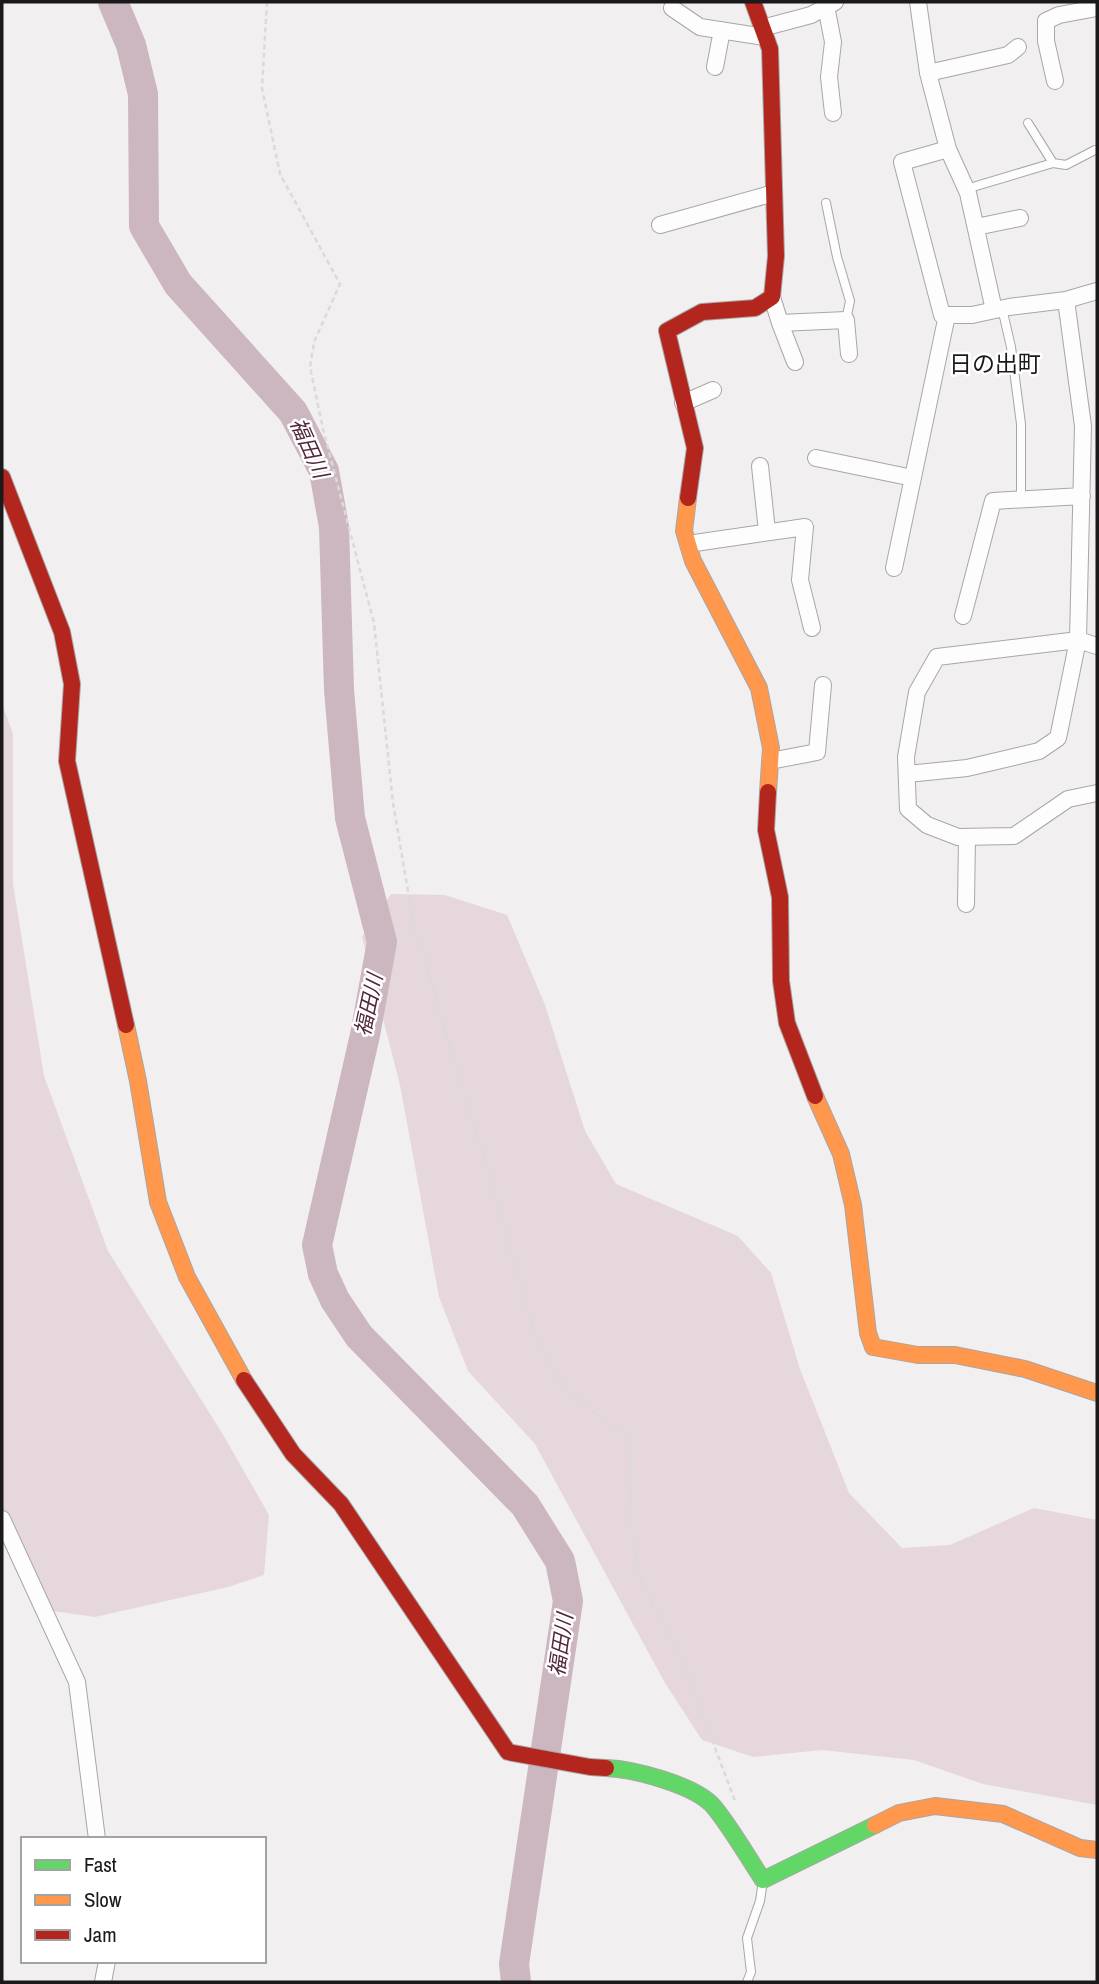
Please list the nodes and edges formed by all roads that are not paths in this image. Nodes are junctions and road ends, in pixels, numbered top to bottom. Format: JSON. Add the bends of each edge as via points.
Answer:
{"nodes":[{"id":1,"x":753,"y":2,"type":"edge"},
{"id":2,"x":918,"y":2,"type":"edge"},
{"id":3,"x":831,"y":4,"type":"edge"},
{"id":4,"x":1080,"y":6,"type":"edge"},
{"id":5,"x":672,"y":8,"type":"dead end"},
{"id":6,"x":1097,"y":8,"type":"edge"},
{"id":7,"x":722,"y":30,"type":"junction"},
{"id":8,"x":764,"y":32,"type":"junction"},
{"id":9,"x":1018,"y":47,"type":"dead end"},
{"id":10,"x":715,"y":67,"type":"dead end"},
{"id":11,"x":928,"y":73,"type":"junction"},
{"id":12,"x":1055,"y":81,"type":"dead end"},
{"id":13,"x":833,"y":113,"type":"dead end"},
{"id":14,"x":1028,"y":123,"type":"dead end"},
{"id":15,"x":947,"y":149,"type":"junction"},
{"id":16,"x":1096,"y":150,"type":"dead end"},
{"id":17,"x":1053,"y":163,"type":"junction"},
{"id":18,"x":966,"y":189,"type":"junction"},
{"id":19,"x":774,"y":193,"type":"junction"},
{"id":20,"x":826,"y":203,"type":"dead end"},
{"id":21,"x":1020,"y":218,"type":"dead end"},
{"id":22,"x":660,"y":225,"type":"dead end"},
{"id":23,"x":976,"y":227,"type":"junction"},
{"id":24,"x":1097,"y":291,"type":"edge"},
{"id":25,"x":772,"y":297,"type":"junction"},
{"id":26,"x":1066,"y":300,"type":"junction"},
{"id":27,"x":998,"y":309,"type":"junction"},
{"id":28,"x":947,"y":315,"type":"junction"},
{"id":29,"x":846,"y":320,"type":"junction"},
{"id":30,"x":780,"y":323,"type":"junction"},
{"id":31,"x":849,"y":354,"type":"dead end"},
{"id":32,"x":795,"y":362,"type":"dead end"},
{"id":33,"x":713,"y":390,"type":"dead end"},
{"id":34,"x":683,"y":403,"type":"junction"},
{"id":35,"x":816,"y":458,"type":"dead end"},
{"id":36,"x":760,"y":466,"type":"dead end"},
{"id":37,"x":2,"y":477,"type":"edge"},
{"id":38,"x":913,"y":478,"type":"junction"},
{"id":39,"x":1082,"y":496,"type":"junction"},
{"id":40,"x":1021,"y":500,"type":"junction"},
{"id":41,"x":767,"y":531,"type":"junction"},
{"id":42,"x":688,"y":544,"type":"junction"},
{"id":43,"x":894,"y":568,"type":"dead end"},
{"id":44,"x":963,"y":617,"type":"dead end"},
{"id":45,"x":812,"y":628,"type":"dead end"},
{"id":46,"x":1078,"y":640,"type":"junction"},
{"id":47,"x":1097,"y":646,"type":"edge"},
{"id":48,"x":823,"y":685,"type":"dead end"},
{"id":49,"x":770,"y":761,"type":"junction"},
{"id":50,"x":907,"y":774,"type":"junction"},
{"id":51,"x":1097,"y":793,"type":"edge"},
{"id":52,"x":967,"y":836,"type":"junction"},
{"id":53,"x":966,"y":904,"type":"dead end"},
{"id":54,"x":1097,"y":1393,"type":"edge"},
{"id":55,"x":2,"y":1519,"type":"edge"},
{"id":56,"x":97,"y":1837,"type":"edge"},
{"id":57,"x":1097,"y":1850,"type":"edge"},
{"id":58,"x":764,"y":1880,"type":"junction"},
{"id":59,"x":107,"y":1963,"type":"edge"},
{"id":60,"x":103,"y":1982,"type":"edge"},
{"id":61,"x":747,"y":1982,"type":"edge"}],
"edges":[{"from":1,"to":8,"type":"street"},
{"from":2,"to":11,"type":"street"},
{"from":3,"to":8,"type":"street"},
{"from":3,"to":13,"type":"street","via":[[836,78]]},
{"from":4,"to":6,"type":"street"},
{"from":4,"to":12,"type":"street","via":[[1046,21]]},
{"from":5,"to":7,"type":"street","via":[[701,27]]},
{"from":7,"to":8,"type":"street"},
{"from":7,"to":10,"type":"street"},
{"from":8,"to":19,"type":"street","via":[[770,49]]},
{"from":9,"to":11,"type":"street","via":[[1008,55]]},
{"from":11,"to":15,"type":"street"},
{"from":14,"to":17,"type":"lane"},
{"from":15,"to":18,"type":"street"},
{"from":15,"to":28,"type":"street","via":[[902,162],[942,315]]},
{"from":16,"to":17,"type":"lane","via":[[1066,165]]},
{"from":17,"to":18,"type":"lane"},
{"from":18,"to":23,"type":"street"},
{"from":19,"to":22,"type":"street"},
{"from":19,"to":25,"type":"street"},
{"from":20,"to":29,"type":"lane","via":[[850,301]]},
{"from":21,"to":23,"type":"street"},
{"from":23,"to":27,"type":"street"},
{"from":24,"to":26,"type":"street"},
{"from":25,"to":30,"type":"street"},
{"from":25,"to":34,"type":"street","via":[[755,308],[702,312],[667,331]]},
{"from":26,"to":27,"type":"street"},
{"from":26,"to":39,"type":"street","via":[[1083,426]]},
{"from":27,"to":28,"type":"street"},
{"from":27,"to":40,"type":"lane","via":[[1011,347],[1021,424]]},
{"from":28,"to":38,"type":"street"},
{"from":29,"to":30,"type":"street"},
{"from":29,"to":31,"type":"street"},
{"from":30,"to":32,"type":"street"},
{"from":33,"to":34,"type":"street"},
{"from":34,"to":42,"type":"street","via":[[695,448],[684,531]]},
{"from":35,"to":38,"type":"street"},
{"from":36,"to":41,"type":"street"},
{"from":37,"to":58,"type":"street","via":[[62,632],[72,684],[67,761],[138,1081],[158,1202],[187,1277],[249,1388],[293,1454],[341,1504],[508,1752],[628,1769],[683,1787],[712,1804]]},
{"from":38,"to":43,"type":"street"},
{"from":39,"to":40,"type":"street"},
{"from":39,"to":46,"type":"street"},
{"from":40,"to":44,"type":"street","via":[[993,501]]},
{"from":41,"to":42,"type":"street"},
{"from":41,"to":45,"type":"street","via":[[805,527],[800,580]]},
{"from":42,"to":49,"type":"street","via":[[722,621],[759,688]]},
{"from":46,"to":47,"type":"street"},
{"from":46,"to":50,"type":"street","via":[[1058,738],[1027,754],[967,768]]},
{"from":46,"to":50,"type":"street","via":[[937,657],[917,692]]},
{"from":48,"to":49,"type":"street","via":[[817,752]]},
{"from":49,"to":54,"type":"street","via":[[766,830],[780,897],[781,981],[787,1023],[841,1154],[873,1346],[1025,1369]]},
{"from":50,"to":52,"type":"street","via":[[908,809],[927,825]]},
{"from":51,"to":52,"type":"street","via":[[1068,799],[1014,836]]},
{"from":52,"to":53,"type":"street"},
{"from":55,"to":56,"type":"street","via":[[78,1682]]},
{"from":57,"to":58,"type":"street","via":[[1080,1848],[1003,1814],[936,1806],[899,1813]]},
{"from":58,"to":61,"type":"lane","via":[[747,1938],[751,1972]]},
{"from":59,"to":60,"type":"street"}]}
